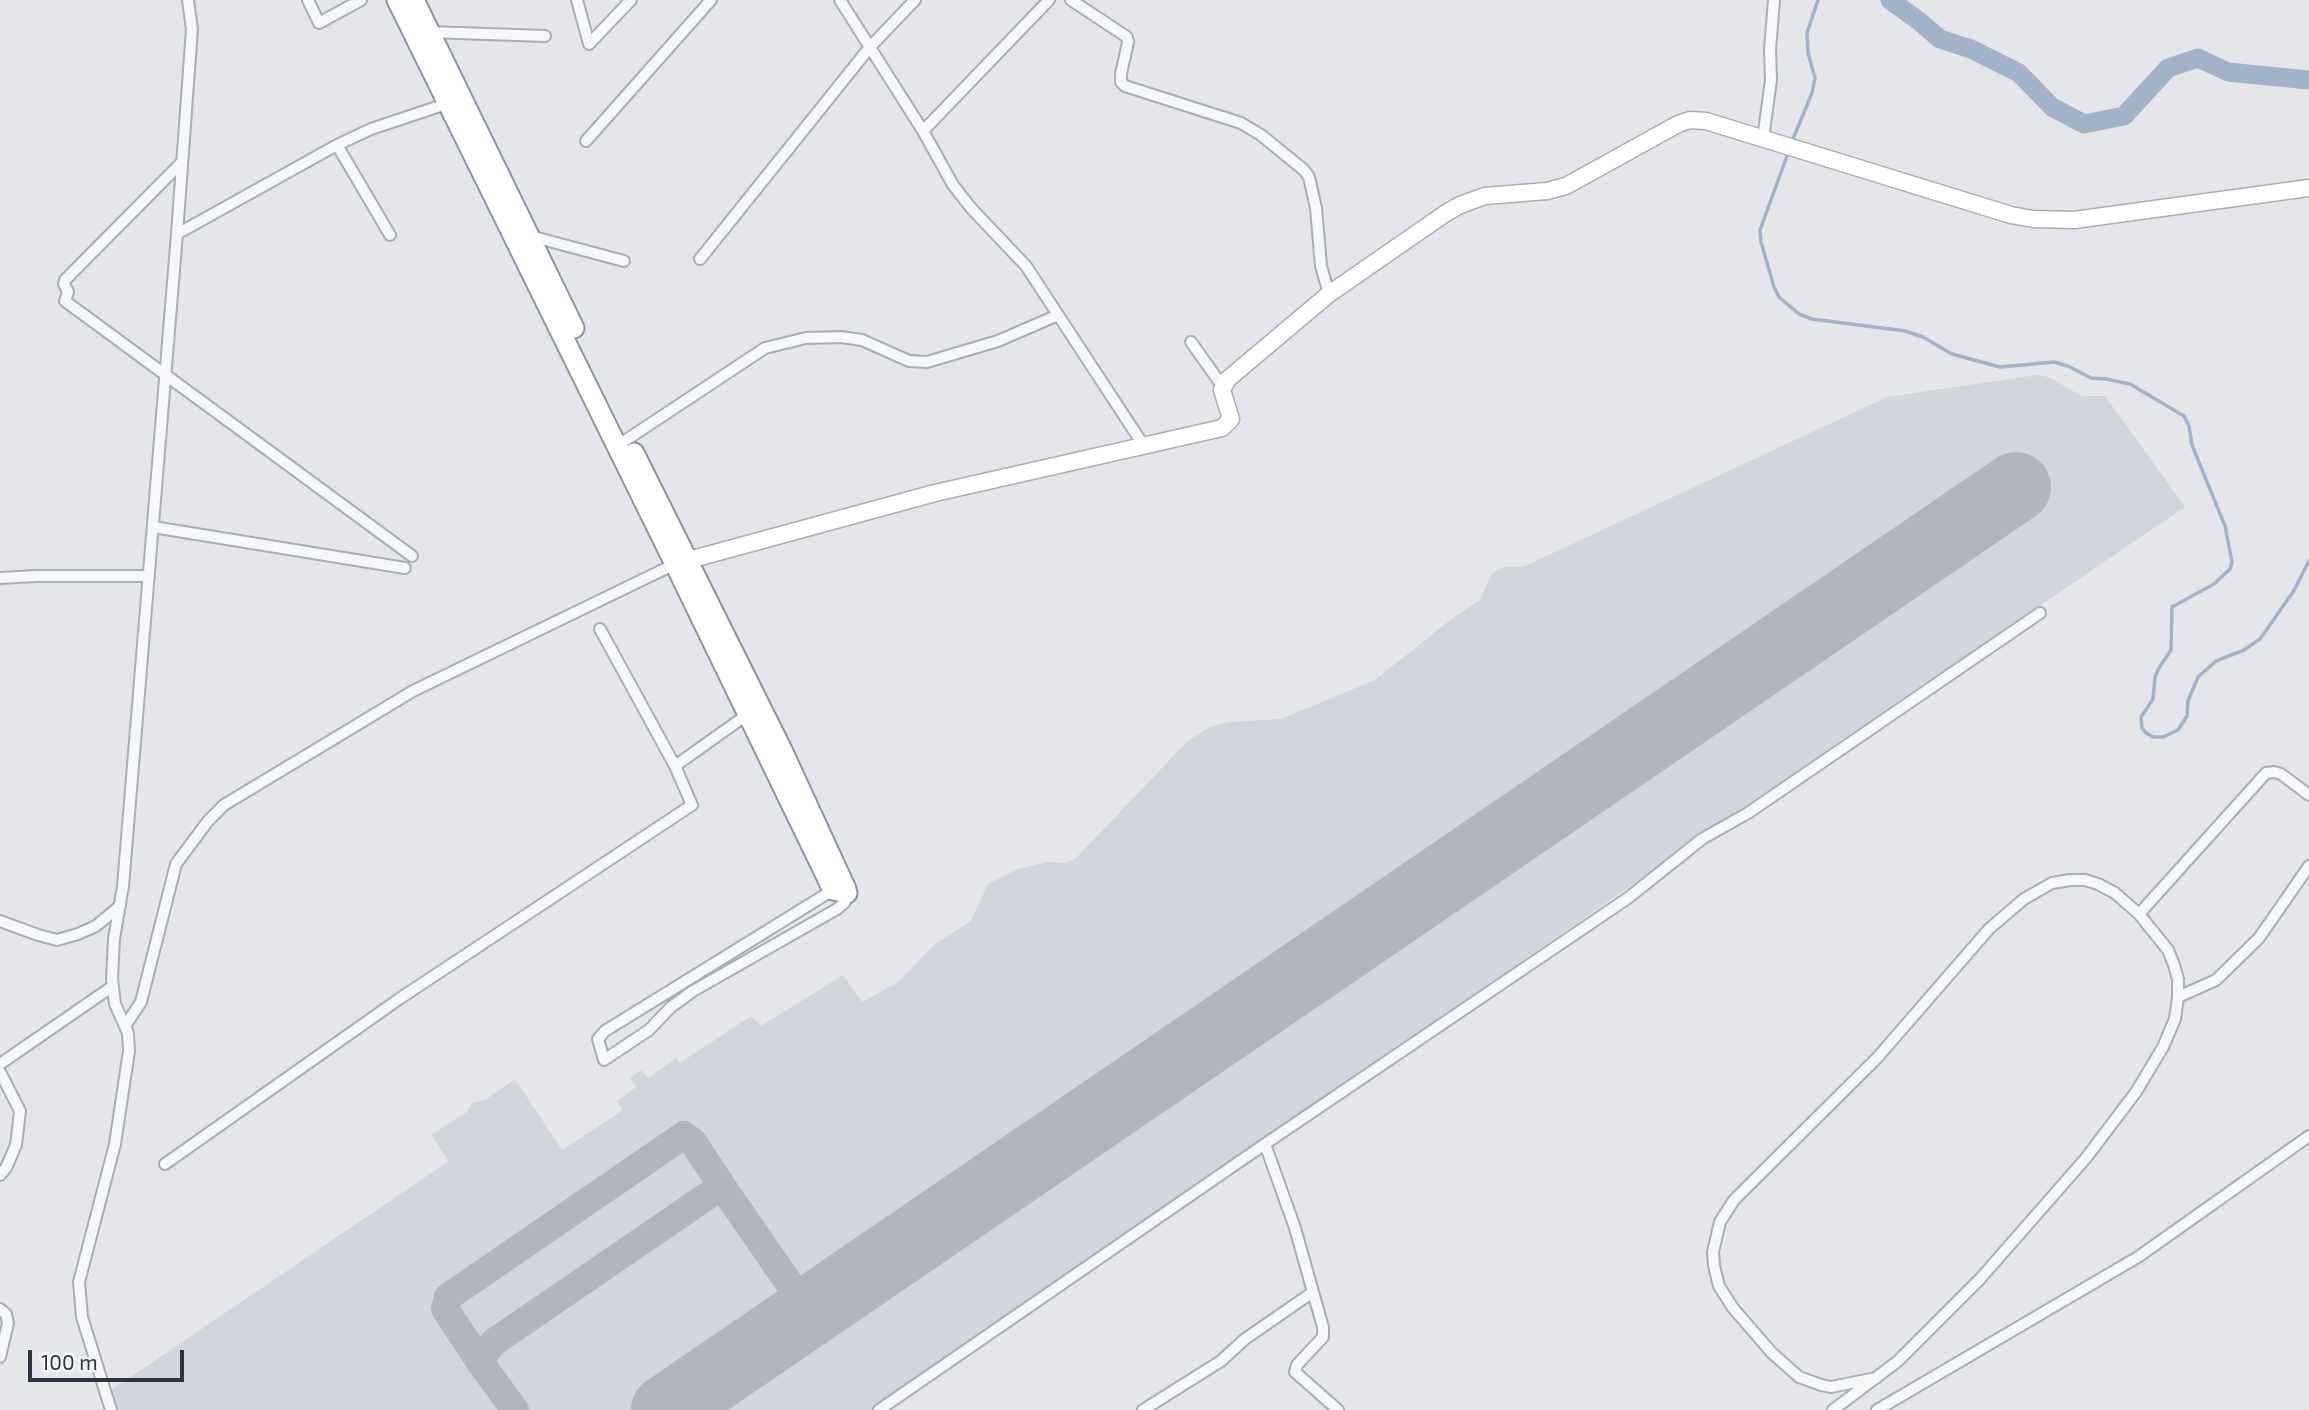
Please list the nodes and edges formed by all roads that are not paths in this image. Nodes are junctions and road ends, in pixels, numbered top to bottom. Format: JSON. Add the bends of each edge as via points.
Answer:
{"nodes":[{"id":1,"x":188,"y":0,"type":"edge"},
{"id":2,"x":308,"y":0,"type":"edge"},
{"id":3,"x":361,"y":0,"type":"edge"},
{"id":4,"x":397,"y":0,"type":"edge"},
{"id":5,"x":414,"y":0,"type":"edge"},
{"id":6,"x":577,"y":0,"type":"edge"},
{"id":7,"x":631,"y":0,"type":"edge"},
{"id":8,"x":711,"y":0,"type":"edge"},
{"id":9,"x":840,"y":0,"type":"edge"},
{"id":10,"x":915,"y":0,"type":"edge"},
{"id":11,"x":1049,"y":0,"type":"edge"},
{"id":12,"x":1071,"y":0,"type":"edge"},
{"id":13,"x":1774,"y":0,"type":"edge"},
{"id":14,"x":422,"y":34,"type":"junction"},
{"id":15,"x":545,"y":36,"type":"dead end"},
{"id":16,"x":870,"y":47,"type":"junction"},
{"id":17,"x":454,"y":101,"type":"junction"},
{"id":18,"x":923,"y":131,"type":"junction"},
{"id":19,"x":1763,"y":139,"type":"junction"},
{"id":20,"x":586,"y":141,"type":"dead end"},
{"id":21,"x":337,"y":145,"type":"junction"},
{"id":22,"x":182,"y":162,"type":"junction"},
{"id":23,"x":496,"y":184,"type":"junction"},
{"id":24,"x":2309,"y":188,"type":"edge"},
{"id":25,"x":177,"y":234,"type":"junction"},
{"id":26,"x":390,"y":235,"type":"dead end"},
{"id":27,"x":530,"y":236,"type":"junction"},
{"id":28,"x":701,"y":259,"type":"dead end"},
{"id":29,"x":624,"y":261,"type":"dead end"},
{"id":30,"x":1329,"y":294,"type":"junction"},
{"id":31,"x":1059,"y":315,"type":"junction"},
{"id":32,"x":1191,"y":342,"type":"dead end"},
{"id":33,"x":166,"y":374,"type":"junction"},
{"id":34,"x":1223,"y":387,"type":"junction"},
{"id":35,"x":622,"y":443,"type":"junction"},
{"id":36,"x":1144,"y":446,"type":"junction"},
{"id":37,"x":153,"y":527,"type":"junction"},
{"id":38,"x":412,"y":556,"type":"dead end"},
{"id":39,"x":682,"y":561,"type":"junction"},
{"id":40,"x":405,"y":568,"type":"dead end"},
{"id":41,"x":149,"y":576,"type":"junction"},
{"id":42,"x":0,"y":579,"type":"edge"},
{"id":43,"x":2040,"y":613,"type":"dead end"},
{"id":44,"x":600,"y":629,"type":"dead end"},
{"id":45,"x":722,"y":643,"type":"junction"},
{"id":46,"x":748,"y":714,"type":"junction"},
{"id":47,"x":675,"y":766,"type":"junction"},
{"id":48,"x":2309,"y":795,"type":"edge"},
{"id":49,"x":2309,"y":866,"type":"edge"},
{"id":50,"x":840,"y":892,"type":"junction"},
{"id":51,"x":120,"y":906,"type":"junction"},
{"id":52,"x":2139,"y":914,"type":"junction"},
{"id":53,"x":0,"y":921,"type":"edge"},
{"id":54,"x":113,"y":986,"type":"junction"},
{"id":55,"x":2178,"y":997,"type":"junction"},
{"id":56,"x":125,"y":1026,"type":"junction"},
{"id":57,"x":0,"y":1064,"type":"edge"},
{"id":58,"x":0,"y":1072,"type":"edge"},
{"id":59,"x":2309,"y":1136,"type":"edge"},
{"id":60,"x":1265,"y":1144,"type":"junction"},
{"id":61,"x":164,"y":1164,"type":"dead end"},
{"id":62,"x":0,"y":1175,"type":"edge"},
{"id":63,"x":1313,"y":1292,"type":"junction"},
{"id":64,"x":0,"y":1309,"type":"edge"},
{"id":65,"x":0,"y":1357,"type":"edge"},
{"id":66,"x":1876,"y":1378,"type":"junction"},
{"id":67,"x":111,"y":1410,"type":"edge"},
{"id":68,"x":879,"y":1410,"type":"edge"},
{"id":69,"x":1143,"y":1410,"type":"edge"},
{"id":70,"x":1338,"y":1410,"type":"edge"},
{"id":71,"x":1833,"y":1410,"type":"edge"},
{"id":72,"x":1877,"y":1410,"type":"edge"}],
"edges":[{"from":1,"to":22,"type":"street","via":[[192,29]]},
{"from":2,"to":3,"type":"street","via":[[319,23]]},
{"from":4,"to":14,"type":"highway"},
{"from":5,"to":14,"type":"highway"},
{"from":6,"to":7,"type":"street","via":[[591,44]]},
{"from":8,"to":20,"type":"street"},
{"from":9,"to":16,"type":"street"},
{"from":10,"to":16,"type":"street"},
{"from":11,"to":18,"type":"street"},
{"from":12,"to":30,"type":"street","via":[[1126,37],[1121,74],[1125,86],[1241,123],[1304,170],[1316,208],[1321,266]]},
{"from":13,"to":19,"type":"street"},
{"from":14,"to":15,"type":"street"},
{"from":14,"to":17,"type":"highway"},
{"from":16,"to":18,"type":"street"},
{"from":16,"to":28,"type":"street"},
{"from":17,"to":21,"type":"street"},
{"from":17,"to":23,"type":"highway"},
{"from":18,"to":31,"type":"street","via":[[953,185],[1026,266]]},
{"from":19,"to":24,"type":"street","via":[[2011,215],[2049,221]]},
{"from":19,"to":30,"type":"street","via":[[1706,121],[1678,124],[1566,186],[1485,196],[1460,205]]},
{"from":21,"to":25,"type":"street"},
{"from":21,"to":26,"type":"street"},
{"from":22,"to":25,"type":"street"},
{"from":22,"to":33,"type":"street","via":[[64,282],[66,303]]},
{"from":23,"to":27,"type":"highway"},
{"from":23,"to":35,"type":"highway"},
{"from":25,"to":33,"type":"street"},
{"from":27,"to":29,"type":"street"},
{"from":27,"to":35,"type":"highway"},
{"from":30,"to":34,"type":"street"},
{"from":31,"to":35,"type":"street","via":[[998,341],[927,362],[909,361],[862,340],[841,337],[806,338],[765,348]]},
{"from":31,"to":36,"type":"street"},
{"from":32,"to":34,"type":"street"},
{"from":33,"to":37,"type":"street"},
{"from":33,"to":38,"type":"street"},
{"from":34,"to":36,"type":"street","via":[[1229,424]]},
{"from":35,"to":39,"type":"highway"},
{"from":36,"to":39,"type":"street","via":[[935,494]]},
{"from":37,"to":40,"type":"street"},
{"from":37,"to":41,"type":"street"},
{"from":39,"to":45,"type":"highway"},
{"from":39,"to":56,"type":"street","via":[[413,691],[224,805],[176,864],[141,1002]]},
{"from":41,"to":42,"type":"street"},
{"from":41,"to":51,"type":"street"},
{"from":43,"to":60,"type":"street","via":[[1748,813],[1702,839],[1628,898]]},
{"from":44,"to":47,"type":"street"},
{"from":45,"to":46,"type":"highway"},
{"from":45,"to":50,"type":"highway","via":[[788,762]]},
{"from":46,"to":47,"type":"street"},
{"from":46,"to":50,"type":"highway"},
{"from":47,"to":61,"type":"street","via":[[692,802],[690,807],[399,999]]},
{"from":48,"to":52,"type":"street","via":[[2281,774],[2266,773]]},
{"from":49,"to":55,"type":"street","via":[[2259,938],[2216,980]]},
{"from":50,"to":50,"type":"street","via":[[845,902],[837,909],[692,991],[649,1030],[604,1060],[598,1039],[605,1031]]},
{"from":51,"to":53,"type":"street","via":[[96,926],[57,940]]},
{"from":51,"to":54,"type":"street"},
{"from":52,"to":55,"type":"street","via":[[2168,950],[2178,979]]},
{"from":52,"to":66,"type":"street","via":[[2115,893],[2085,880],[2052,883],[2024,899],[1989,929],[1877,1058],[1734,1200],[1720,1222],[1713,1252],[1719,1286],[1772,1353],[1799,1377],[1821,1385]]},
{"from":54,"to":56,"type":"street"},
{"from":54,"to":57,"type":"street"},
{"from":55,"to":66,"type":"street","via":[[2163,1047],[2136,1092],[2086,1157],[1980,1279]]},
{"from":56,"to":67,"type":"street","via":[[129,1051],[115,1144],[79,1282],[82,1317]]},
{"from":58,"to":62,"type":"street","via":[[20,1111],[16,1145]]},
{"from":59,"to":72,"type":"street","via":[[2138,1257]]},
{"from":60,"to":63,"type":"street"},
{"from":60,"to":68,"type":"street"},
{"from":63,"to":69,"type":"street","via":[[1221,1361]]},
{"from":63,"to":70,"type":"street","via":[[1323,1337],[1295,1372]]},
{"from":64,"to":65,"type":"street","via":[[8,1323]]},
{"from":66,"to":71,"type":"street"}]}
